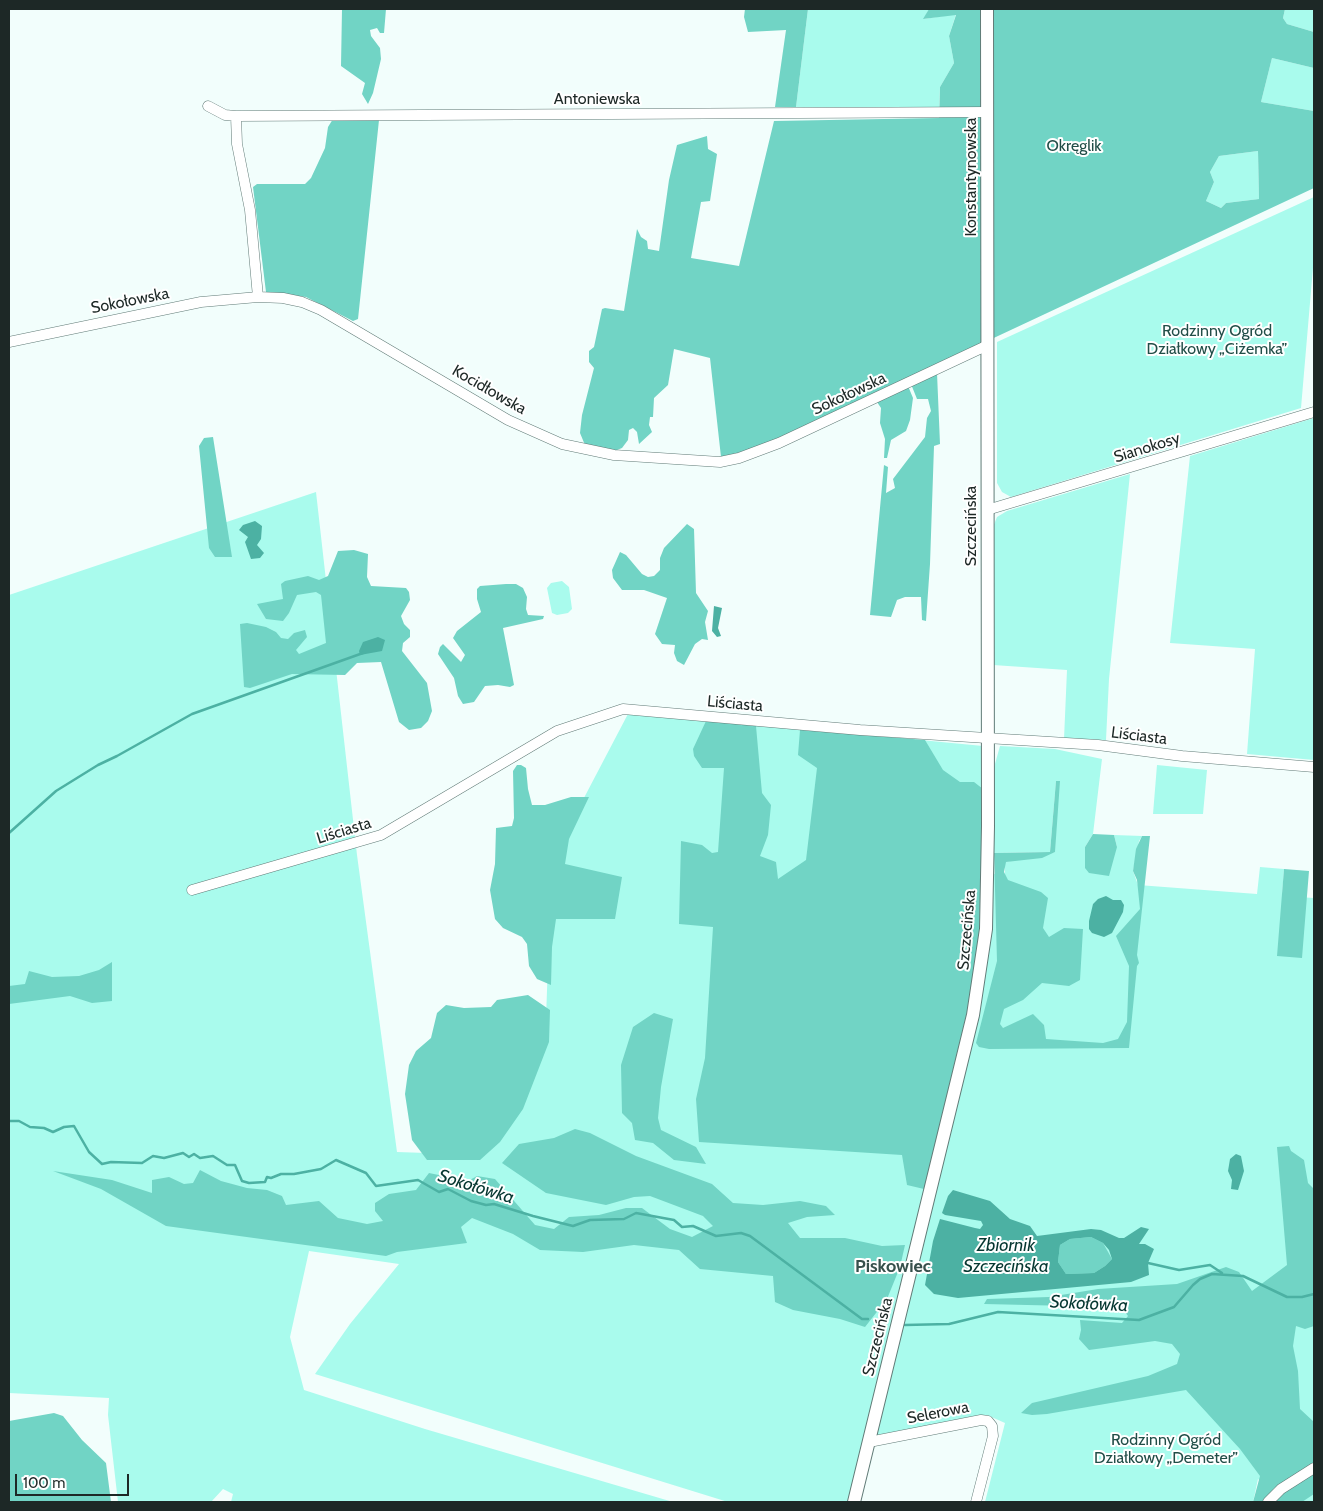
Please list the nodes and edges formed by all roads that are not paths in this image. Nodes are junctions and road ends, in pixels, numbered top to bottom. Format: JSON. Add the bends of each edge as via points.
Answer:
{"nodes":[{"id":1,"x":987,"y":9,"type":"edge"},
{"id":2,"x":208,"y":106,"type":"dead end"},
{"id":3,"x":988,"y":112,"type":"junction"},
{"id":4,"x":236,"y":116,"type":"junction"},
{"id":5,"x":258,"y":297,"type":"junction"},
{"id":6,"x":9,"y":342,"type":"edge"},
{"id":7,"x":988,"y":345,"type":"junction"},
{"id":8,"x":1314,"y":412,"type":"edge"},
{"id":9,"x":720,"y":462,"type":"joint"},
{"id":10,"x":988,"y":510,"type":"junction"},
{"id":11,"x":988,"y":739,"type":"junction"},
{"id":12,"x":1314,"y":767,"type":"edge"},
{"id":13,"x":192,"y":890,"type":"dead end"},
{"id":14,"x":869,"y":1442,"type":"junction"},
{"id":15,"x":1314,"y":1468,"type":"edge"},
{"id":16,"x":854,"y":1502,"type":"edge"},
{"id":17,"x":976,"y":1502,"type":"edge"},
{"id":18,"x":1268,"y":1502,"type":"edge"}],
"edges":[{"from":1,"to":3,"type":"main road","name":"Konstantynowska"},
{"from":2,"to":4,"type":"street","name":"Antoniewska","via":[[225,115]]},
{"from":3,"to":4,"type":"street","name":"Antoniewska"},
{"from":3,"to":7,"type":"main road","name":"Konstantynowska"},
{"from":4,"to":5,"type":"street","via":[[237,144],[248,190]]},
{"from":5,"to":6,"type":"street","name":"Sokołowska","via":[[201,302]]},
{"from":5,"to":9,"type":"street","name":"Kocidłowska","via":[[308,304],[508,420],[562,444],[614,455]]},
{"from":7,"to":9,"type":"street","name":"Sokołowska","via":[[779,443]]},
{"from":7,"to":10,"type":"main road","name":"Szczecińska"},
{"from":8,"to":10,"type":"street","name":"Sianokosy"},
{"from":10,"to":11,"type":"main road","name":"Szczecińska"},
{"from":11,"to":12,"type":"street","name":"Liściasta"},
{"from":11,"to":13,"type":"street","name":"Liściasta","via":[[623,709],[556,731],[381,835]]},
{"from":11,"to":14,"type":"main road","name":"Szczecińska","via":[[987,902],[980,974],[966,1045]]},
{"from":14,"to":16,"type":"main road","name":"Szczecińska"},
{"from":14,"to":17,"type":"street","name":"Selerowa","via":[[988,1421],[993,1436]]},
{"from":15,"to":18,"type":"street","via":[[1281,1489]]}]}
